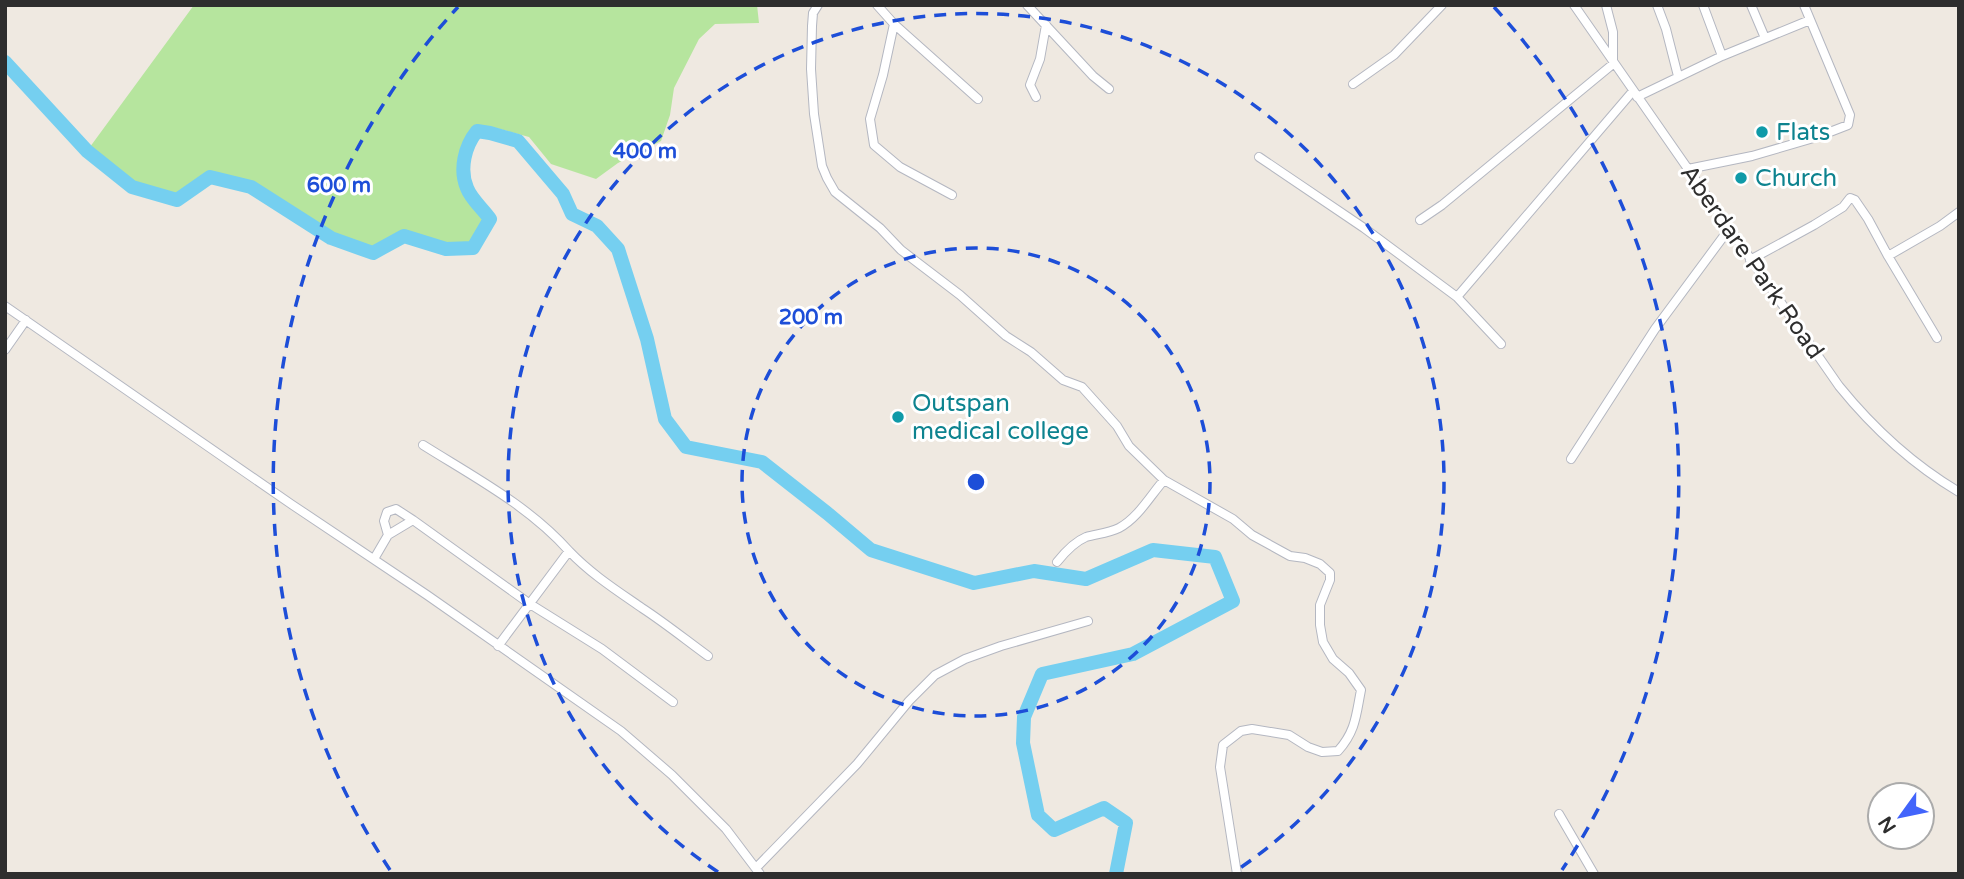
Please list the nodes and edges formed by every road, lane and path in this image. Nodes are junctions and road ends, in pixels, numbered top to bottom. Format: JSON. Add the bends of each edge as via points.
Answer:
{"nodes":[{"id":1,"x":818,"y":5,"type":"edge"},
{"id":2,"x":877,"y":5,"type":"edge"},
{"id":3,"x":1027,"y":5,"type":"edge"},
{"id":4,"x":1442,"y":5,"type":"edge"},
{"id":5,"x":1574,"y":5,"type":"edge"},
{"id":6,"x":1606,"y":5,"type":"edge"},
{"id":7,"x":1657,"y":5,"type":"edge"},
{"id":8,"x":1703,"y":5,"type":"edge"},
{"id":9,"x":1751,"y":5,"type":"edge"},
{"id":10,"x":1804,"y":5,"type":"edge"},
{"id":11,"x":1810,"y":20,"type":"junction"},
{"id":12,"x":894,"y":24,"type":"junction"},
{"id":13,"x":1046,"y":25,"type":"junction"},
{"id":14,"x":1765,"y":38,"type":"junction"},
{"id":15,"x":1722,"y":56,"type":"junction"},
{"id":16,"x":1613,"y":64,"type":"junction"},
{"id":17,"x":1678,"y":76,"type":"junction"},
{"id":18,"x":1353,"y":84,"type":"dead end"},
{"id":19,"x":1109,"y":89,"type":"dead end"},
{"id":20,"x":1635,"y":94,"type":"junction"},
{"id":21,"x":1036,"y":97,"type":"dead end"},
{"id":22,"x":978,"y":99,"type":"dead end"},
{"id":23,"x":1259,"y":157,"type":"dead end"},
{"id":24,"x":1688,"y":169,"type":"junction"},
{"id":25,"x":952,"y":195,"type":"dead end"},
{"id":26,"x":1959,"y":212,"type":"edge"},
{"id":27,"x":1420,"y":220,"type":"dead end"},
{"id":28,"x":1729,"y":229,"type":"junction"},
{"id":29,"x":1888,"y":256,"type":"junction"},
{"id":30,"x":1750,"y":260,"type":"junction"},
{"id":31,"x":1457,"y":297,"type":"junction"},
{"id":32,"x":5,"y":306,"type":"edge"},
{"id":33,"x":26,"y":320,"type":"junction"},
{"id":34,"x":1937,"y":338,"type":"dead end"},
{"id":35,"x":1501,"y":344,"type":"dead end"},
{"id":36,"x":5,"y":350,"type":"edge"},
{"id":37,"x":423,"y":445,"type":"dead end"},
{"id":38,"x":1571,"y":459,"type":"dead end"},
{"id":39,"x":1164,"y":480,"type":"junction"},
{"id":40,"x":1959,"y":492,"type":"edge"},
{"id":41,"x":413,"y":520,"type":"junction"},
{"id":42,"x":388,"y":536,"type":"junction"},
{"id":43,"x":569,"y":551,"type":"junction"},
{"id":44,"x":374,"y":559,"type":"junction"},
{"id":45,"x":1057,"y":562,"type":"dead end"},
{"id":46,"x":530,"y":604,"type":"junction"},
{"id":47,"x":1088,"y":621,"type":"dead end"},
{"id":48,"x":498,"y":646,"type":"junction"},
{"id":49,"x":708,"y":656,"type":"dead end"},
{"id":50,"x":673,"y":702,"type":"dead end"},
{"id":51,"x":1559,"y":814,"type":"dead end"},
{"id":52,"x":758,"y":871,"type":"edge"},
{"id":53,"x":1237,"y":874,"type":"edge"},
{"id":54,"x":1594,"y":874,"type":"edge"}],
"edges":[{"from":1,"to":39,"type":"street","via":[[812,26],[814,114],[822,166],[835,192],[1006,336],[1063,380],[1082,387],[1129,446]]},
{"from":2,"to":12,"type":"street"},
{"from":3,"to":13,"type":"street"},
{"from":4,"to":18,"type":"street","via":[[1394,55]]},
{"from":5,"to":16,"type":"street","name":"Aberdare Park Road"},
{"from":6,"to":16,"type":"street","via":[[1613,32]]},
{"from":7,"to":17,"type":"street"},
{"from":8,"to":15,"type":"street"},
{"from":9,"to":14,"type":"street"},
{"from":10,"to":11,"type":"street"},
{"from":11,"to":14,"type":"street"},
{"from":11,"to":24,"type":"street","via":[[1850,115],[1848,125],[1752,156]]},
{"from":12,"to":22,"type":"street"},
{"from":12,"to":25,"type":"street","via":[[870,119],[874,145],[900,167]]},
{"from":13,"to":19,"type":"street"},
{"from":13,"to":21,"type":"street","via":[[1030,85]]},
{"from":14,"to":15,"type":"street"},
{"from":15,"to":17,"type":"street"},
{"from":16,"to":20,"type":"street","name":"Aberdare Park Road"},
{"from":16,"to":27,"type":"street"},
{"from":17,"to":20,"type":"street"},
{"from":20,"to":24,"type":"street","name":"Aberdare Park Road"},
{"from":20,"to":31,"type":"street"},
{"from":23,"to":31,"type":"street"},
{"from":24,"to":28,"type":"street","name":"Aberdare Park Road"},
{"from":26,"to":29,"type":"street"},
{"from":28,"to":30,"type":"street","name":"Aberdare Park Road"},
{"from":28,"to":38,"type":"street","via":[[1655,329]]},
{"from":29,"to":30,"type":"street","via":[[1861,208],[1850,198],[1814,225]]},
{"from":29,"to":34,"type":"street"},
{"from":30,"to":40,"type":"street","name":"Aberdare Park Road","via":[[1859,411],[1913,461]]},
{"from":31,"to":35,"type":"street"},
{"from":32,"to":33,"type":"street"},
{"from":33,"to":36,"type":"street"},
{"from":33,"to":44,"type":"street"},
{"from":37,"to":43,"type":"street","via":[[515,503]]},
{"from":39,"to":45,"type":"street","via":[[1127,523],[1084,538]]},
{"from":39,"to":53,"type":"street","via":[[1252,535],[1330,573],[1320,605],[1323,642],[1361,690],[1352,731],[1338,751],[1322,752],[1289,736],[1252,729],[1241,731],[1223,745],[1220,766]]},
{"from":41,"to":42,"type":"street"},
{"from":41,"to":42,"type":"street","via":[[396,509],[387,512]]},
{"from":41,"to":46,"type":"street"},
{"from":42,"to":44,"type":"street"},
{"from":43,"to":46,"type":"street"},
{"from":43,"to":49,"type":"street","via":[[586,569]]},
{"from":44,"to":48,"type":"street"},
{"from":46,"to":48,"type":"street"},
{"from":46,"to":50,"type":"street","via":[[603,649]]},
{"from":47,"to":52,"type":"street","via":[[1001,646],[935,675]]},
{"from":48,"to":52,"type":"street","via":[[645,751],[726,829]]},
{"from":51,"to":54,"type":"street"}]}
